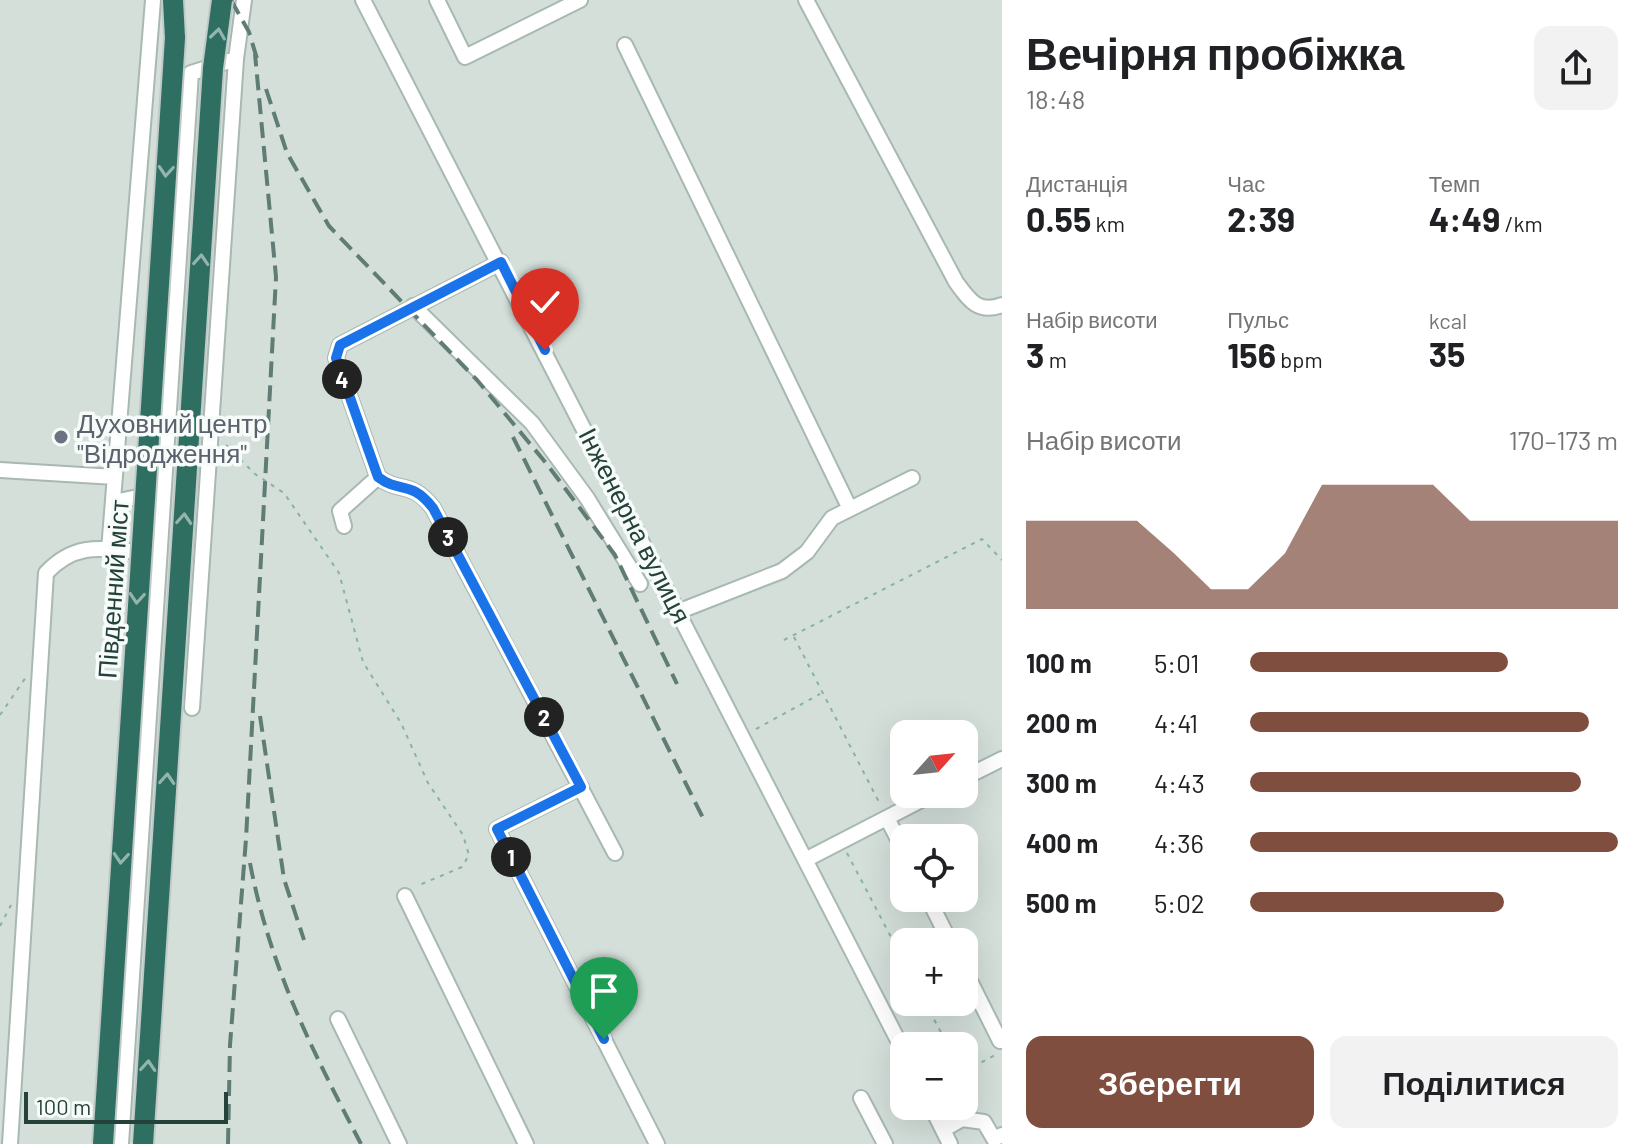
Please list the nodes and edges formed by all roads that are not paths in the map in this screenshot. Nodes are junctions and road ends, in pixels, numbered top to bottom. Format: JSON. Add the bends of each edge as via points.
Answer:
{"nodes":[{"id":1,"x":153,"y":0,"type":"edge"},
{"id":2,"x":173,"y":0,"type":"edge"},
{"id":3,"x":222,"y":0,"type":"edge"},
{"id":4,"x":244,"y":0,"type":"edge"},
{"id":5,"x":363,"y":0,"type":"edge"},
{"id":6,"x":437,"y":0,"type":"edge"},
{"id":7,"x":580,"y":0,"type":"edge"},
{"id":8,"x":806,"y":0,"type":"edge"},
{"id":9,"x":625,"y":45,"type":"dead end"},
{"id":10,"x":236,"y":59,"type":"junction"},
{"id":11,"x":188,"y":121,"type":"junction"},
{"id":12,"x":144,"y":130,"type":"junction"},
{"id":13,"x":501,"y":262,"type":"junction"},
{"id":14,"x":1002,"y":305,"type":"edge"},
{"id":15,"x":413,"y":306,"type":"junction"},
{"id":16,"x":0,"y":470,"type":"edge"},
{"id":17,"x":115,"y":477,"type":"junction"},
{"id":18,"x":378,"y":477,"type":"junction"},
{"id":19,"x":912,"y":478,"type":"dead end"},
{"id":20,"x":164,"y":492,"type":"junction"},
{"id":21,"x":114,"y":502,"type":"junction"},
{"id":22,"x":850,"y":509,"type":"junction"},
{"id":23,"x":344,"y":526,"type":"dead end"},
{"id":24,"x":109,"y":550,"type":"junction"},
{"id":25,"x":160,"y":553,"type":"junction"},
{"id":26,"x":640,"y":584,"type":"dead end"},
{"id":27,"x":680,"y":611,"type":"junction"},
{"id":28,"x":192,"y":708,"type":"dead end"},
{"id":29,"x":1002,"y":759,"type":"edge"},
{"id":30,"x":978,"y":771,"type":"edge"},
{"id":31,"x":581,"y":787,"type":"junction"},
{"id":32,"x":906,"y":808,"type":"edge"},
{"id":33,"x":887,"y":818,"type":"junction"},
{"id":34,"x":890,"y":824,"type":"edge"},
{"id":35,"x":615,"y":853,"type":"dead end"},
{"id":36,"x":807,"y":859,"type":"junction"},
{"id":37,"x":405,"y":896,"type":"road end"},
{"id":38,"x":978,"y":997,"type":"edge"},
{"id":39,"x":338,"y":1019,"type":"dead end"},
{"id":40,"x":894,"y":1032,"type":"edge"},
{"id":41,"x":1000,"y":1041,"type":"edge"},
{"id":42,"x":8,"y":1066,"type":"edge"},
{"id":43,"x":861,"y":1098,"type":"dead end"},
{"id":44,"x":938,"y":1120,"type":"edge"},
{"id":45,"x":943,"y":1130,"type":"junction"},
{"id":46,"x":1002,"y":1135,"type":"edge"},
{"id":47,"x":10,"y":1144,"type":"edge"},
{"id":48,"x":103,"y":1144,"type":"edge"},
{"id":49,"x":121,"y":1144,"type":"edge"},
{"id":50,"x":143,"y":1144,"type":"edge"},
{"id":51,"x":399,"y":1144,"type":"edge"},
{"id":52,"x":526,"y":1144,"type":"edge"},
{"id":53,"x":657,"y":1144,"type":"edge"},
{"id":54,"x":885,"y":1144,"type":"edge"},
{"id":55,"x":950,"y":1144,"type":"edge"}],
"edges":[{"from":1,"to":12,"type":"street"},
{"from":2,"to":48,"type":"highway","name":"Південний міст","one_way":true,"bridge":true,"via":[[175,38]]},
{"from":50,"to":3,"type":"highway","one_way":true,"bridge":true,"via":[[213,68]]},
{"from":4,"to":10,"type":"street"},
{"from":5,"to":13,"type":"street","name":"Інженерна вулиця"},
{"from":6,"to":7,"type":"street","via":[[465,57]]},
{"from":8,"to":14,"type":"street","via":[[956,282],[971,303],[984,309]]},
{"from":9,"to":22,"type":"street"},
{"from":10,"to":11,"type":"street","via":[[191,73]]},
{"from":10,"to":28,"type":"street"},
{"from":11,"to":12,"type":"street"},
{"from":11,"to":20,"type":"street"},
{"from":12,"to":17,"type":"street"},
{"from":13,"to":15,"type":"street"},
{"from":13,"to":27,"type":"street","name":"Інженерна вулиця"},
{"from":15,"to":18,"type":"street","via":[[340,345],[336,358]]},
{"from":15,"to":26,"type":"street","via":[[532,423]]},
{"from":16,"to":17,"type":"street"},
{"from":17,"to":21,"type":"street"},
{"from":18,"to":23,"type":"street","via":[[340,511]]},
{"from":18,"to":31,"type":"street","via":[[420,491],[433,508]]},
{"from":19,"to":22,"type":"street"},
{"from":20,"to":21,"type":"street"},
{"from":20,"to":25,"type":"street"},
{"from":21,"to":24,"type":"street"},
{"from":22,"to":27,"type":"street","via":[[832,518],[807,552],[782,571]]},
{"from":24,"to":25,"type":"street"},
{"from":24,"to":42,"type":"street","via":[[85,548],[60,558],[46,573]]},
{"from":25,"to":49,"type":"street"},
{"from":27,"to":36,"type":"street","name":"Інженерна вулиця"},
{"from":29,"to":30,"type":"street"},
{"from":31,"to":35,"type":"street"},
{"from":31,"to":53,"type":"street","via":[[497,829]]},
{"from":32,"to":33,"type":"street"},
{"from":33,"to":34,"type":"street"},
{"from":33,"to":36,"type":"street"},
{"from":36,"to":40,"type":"street","name":"Інженерна вулиця"},
{"from":37,"to":52,"type":"street"},
{"from":38,"to":41,"type":"street"},
{"from":39,"to":51,"type":"street"},
{"from":42,"to":47,"type":"street"},
{"from":43,"to":54,"type":"street"},
{"from":44,"to":45,"type":"street"},
{"from":45,"to":46,"type":"street","via":[[962,1119],[984,1122],[994,1139]]},
{"from":45,"to":55,"type":"street"}]}
